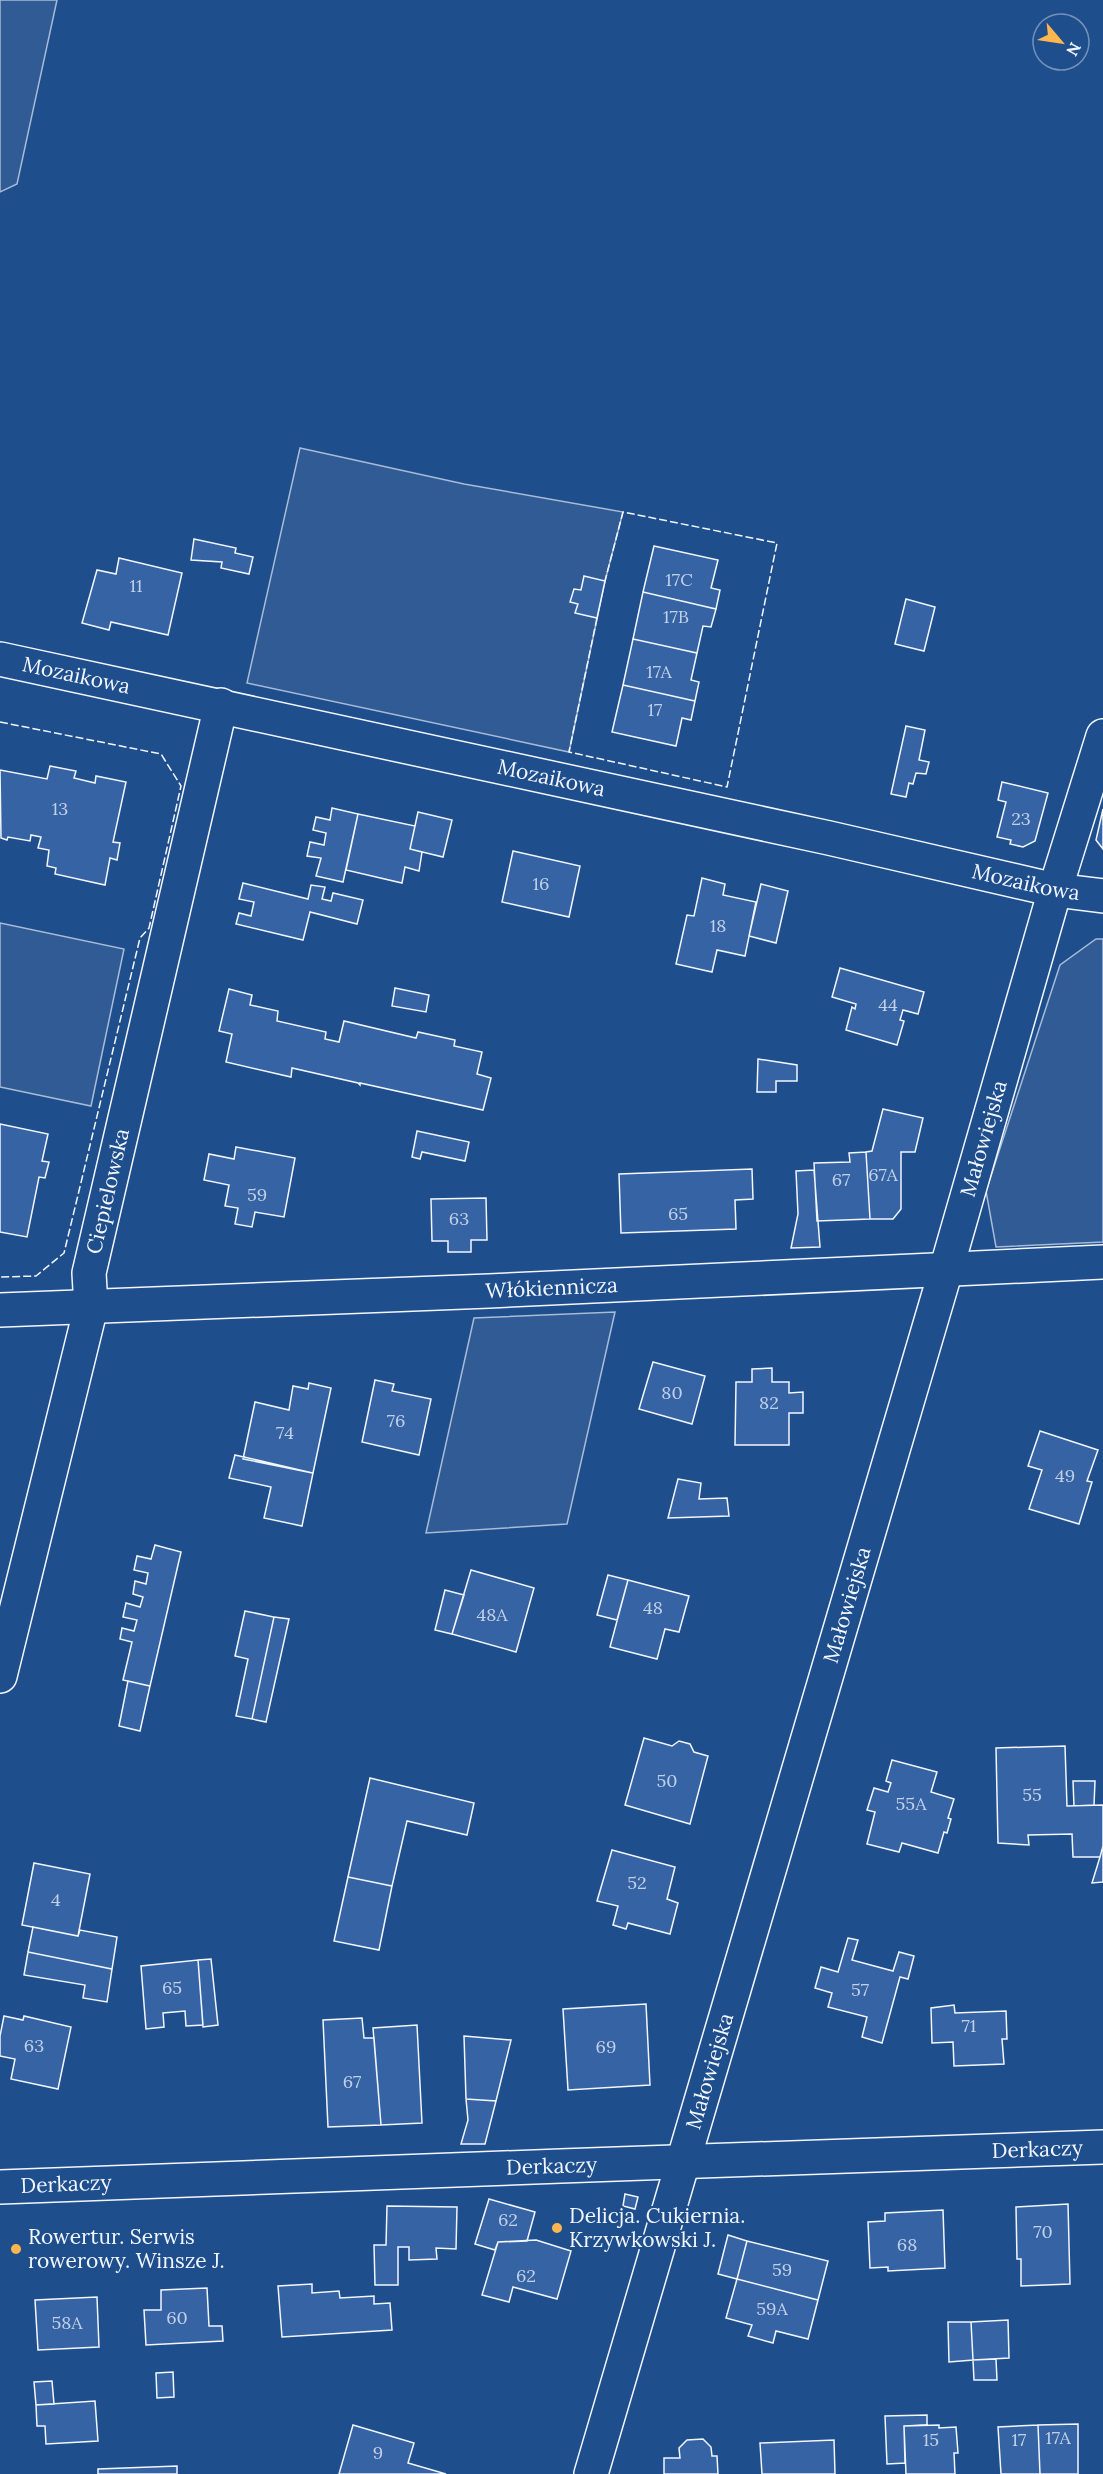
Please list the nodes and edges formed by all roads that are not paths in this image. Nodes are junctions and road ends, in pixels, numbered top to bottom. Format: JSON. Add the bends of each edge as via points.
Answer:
{"nodes":[{"id":1,"x":0,"y":659,"type":"edge"},
{"id":2,"x":221,"y":705,"type":"junction"},
{"id":3,"x":1103,"y":736,"type":"edge"},
{"id":4,"x":1055,"y":890,"type":"junction"},
{"id":5,"x":1103,"y":896,"type":"edge"},
{"id":6,"x":1103,"y":1262,"type":"edge"},
{"id":7,"x":945,"y":1270,"type":"junction"},
{"id":8,"x":91,"y":1307,"type":"junction"},
{"id":9,"x":0,"y":1310,"type":"edge"},
{"id":10,"x":0,"y":1676,"type":"edge"},
{"id":11,"x":1103,"y":2147,"type":"edge"},
{"id":12,"x":681,"y":2163,"type":"junction"},
{"id":13,"x":0,"y":2187,"type":"edge"},
{"id":14,"x":591,"y":2474,"type":"edge"}],
"edges":[{"from":1,"to":2,"type":"street","name":"Mozaikowa"},
{"from":2,"to":4,"type":"street","name":"Mozaikowa"},
{"from":2,"to":8,"type":"street","name":"Ciepielowska","via":[[89,1273]]},
{"from":3,"to":4,"type":"street","name":"Małowiejska"},
{"from":4,"to":5,"type":"street","name":"Mozaikowa"},
{"from":4,"to":7,"type":"street","name":"Małowiejska"},
{"from":6,"to":7,"type":"street","name":"Włókiennicza"},
{"from":7,"to":8,"type":"street","name":"Włókiennicza"},
{"from":7,"to":12,"type":"street","name":"Małowiejska"},
{"from":8,"to":9,"type":"street","name":"Włókiennicza"},
{"from":8,"to":10,"type":"street","name":"Ciepielowska"},
{"from":11,"to":12,"type":"street","name":"Derkaczy"},
{"from":12,"to":13,"type":"street","name":"Derkaczy"},
{"from":12,"to":14,"type":"street","name":"Małowiejska"}]}
